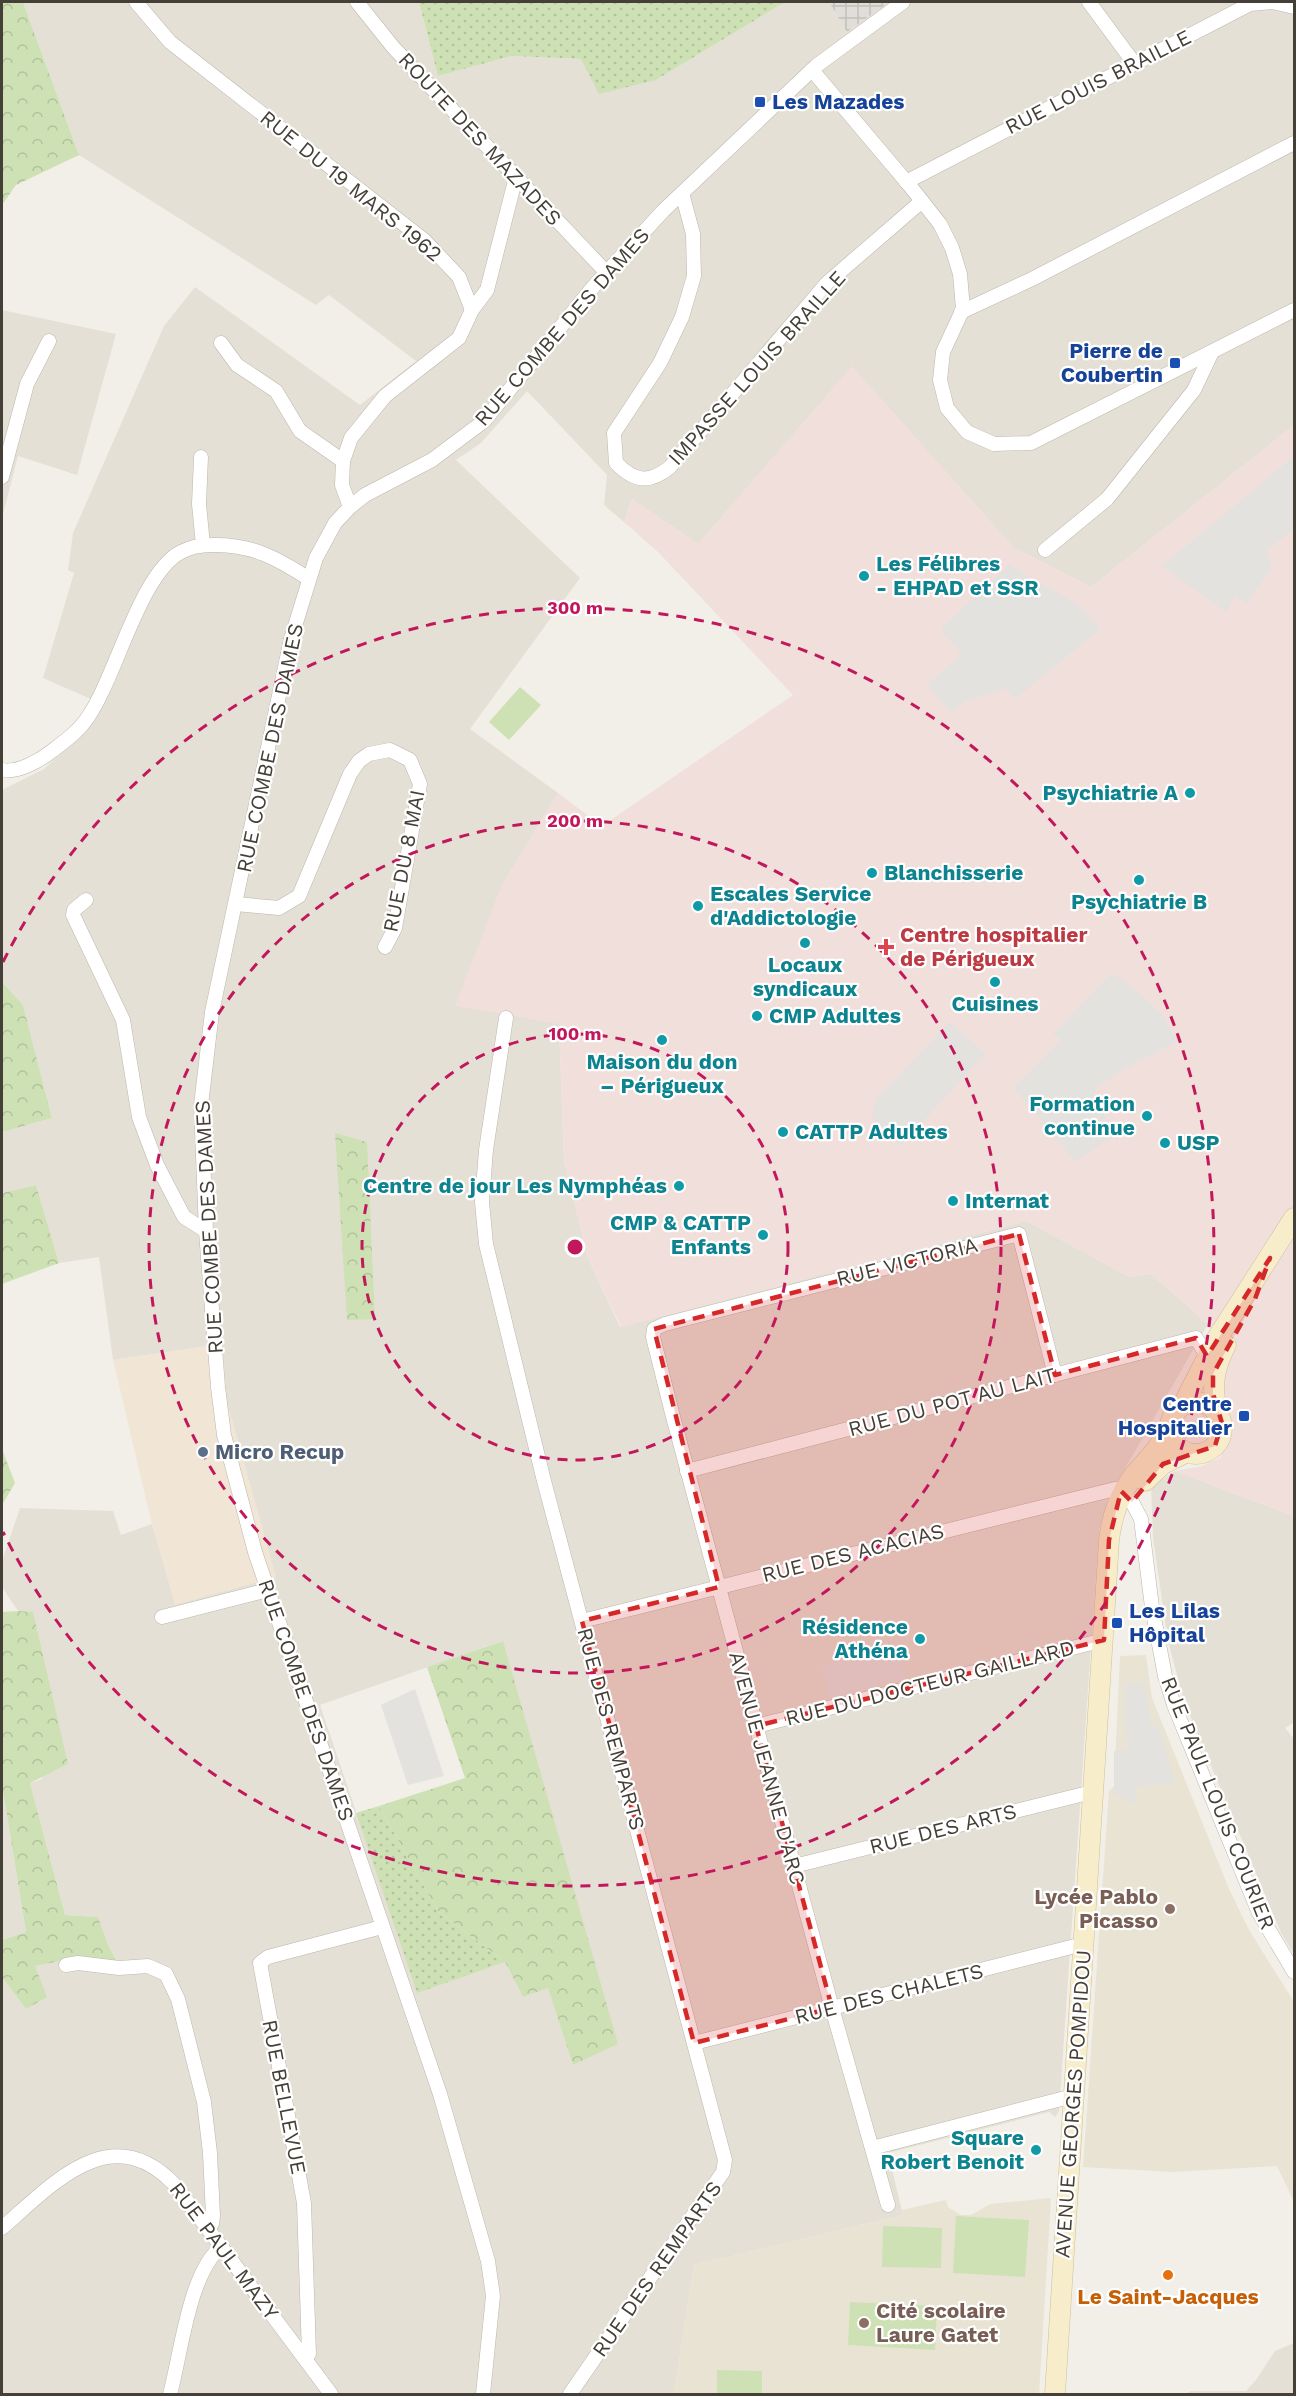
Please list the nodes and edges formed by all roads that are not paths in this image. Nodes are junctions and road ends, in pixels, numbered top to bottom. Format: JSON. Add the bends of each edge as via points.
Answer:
{"nodes":[{"id":1,"x":136,"y":2,"type":"edge"},
{"id":2,"x":357,"y":2,"type":"edge"},
{"id":3,"x":903,"y":2,"type":"edge"},
{"id":4,"x":1089,"y":2,"type":"edge"},
{"id":5,"x":1294,"y":7,"type":"edge"},
{"id":6,"x":1134,"y":63,"type":"junction"},
{"id":7,"x":812,"y":70,"type":"junction"},
{"id":8,"x":1294,"y":143,"type":"edge"},
{"id":9,"x":516,"y":177,"type":"junction"},
{"id":10,"x":906,"y":182,"type":"junction"},
{"id":11,"x":682,"y":193,"type":"junction"},
{"id":12,"x":922,"y":201,"type":"junction"},
{"id":13,"x":606,"y":272,"type":"junction"},
{"id":14,"x":472,"y":310,"type":"junction"},
{"id":15,"x":1294,"y":310,"type":"edge"},
{"id":16,"x":961,"y":312,"type":"junction"},
{"id":17,"x":49,"y":341,"type":"dead end"},
{"id":18,"x":221,"y":343,"type":"dead end"},
{"id":19,"x":1212,"y":352,"type":"junction"},
{"id":20,"x":201,"y":457,"type":"dead end"},
{"id":21,"x":343,"y":461,"type":"junction"},
{"id":22,"x":2,"y":477,"type":"edge"},
{"id":23,"x":350,"y":507,"type":"junction"},
{"id":24,"x":203,"y":545,"type":"junction"},
{"id":25,"x":1045,"y":550,"type":"dead end"},
{"id":26,"x":309,"y":579,"type":"junction"},
{"id":27,"x":2,"y":770,"type":"edge"},
{"id":28,"x":86,"y":900,"type":"dead end"},
{"id":29,"x":236,"y":904,"type":"junction"},
{"id":30,"x":386,"y":947,"type":"dead end"},
{"id":31,"x":506,"y":1018,"type":"dead end"},
{"id":32,"x":1294,"y":1218,"type":"edge"},
{"id":33,"x":206,"y":1231,"type":"junction"},
{"id":34,"x":1270,"y":1258,"type":"junction"},
{"id":35,"x":654,"y":1329,"type":"joint"},
{"id":36,"x":1207,"y":1356,"type":"junction"},
{"id":37,"x":1055,"y":1375,"type":"junction"},
{"id":38,"x":1183,"y":1405,"type":"junction"},
{"id":39,"x":1218,"y":1414,"type":"junction"},
{"id":40,"x":1169,"y":1426,"type":"junction"},
{"id":41,"x":1185,"y":1453,"type":"junction"},
{"id":42,"x":687,"y":1471,"type":"junction"},
{"id":43,"x":1127,"y":1497,"type":"junction"},
{"id":44,"x":719,"y":1587,"type":"junction"},
{"id":45,"x":268,"y":1590,"type":"junction"},
{"id":46,"x":162,"y":1617,"type":"dead end"},
{"id":47,"x":582,"y":1621,"type":"junction"},
{"id":48,"x":1104,"y":1640,"type":"junction"},
{"id":49,"x":756,"y":1726,"type":"junction"},
{"id":50,"x":1092,"y":1792,"type":"junction"},
{"id":51,"x":794,"y":1866,"type":"junction"},
{"id":52,"x":382,"y":1927,"type":"junction"},
{"id":53,"x":1083,"y":1944,"type":"junction"},
{"id":54,"x":66,"y":1965,"type":"dead end"},
{"id":55,"x":1294,"y":1972,"type":"edge"},
{"id":56,"x":832,"y":2008,"type":"junction"},
{"id":57,"x":694,"y":2043,"type":"junction"},
{"id":58,"x":1073,"y":2096,"type":"junction"},
{"id":59,"x":872,"y":2148,"type":"junction"},
{"id":60,"x":888,"y":2205,"type":"dead end"},
{"id":61,"x":2,"y":2228,"type":"edge"},
{"id":62,"x":207,"y":2228,"type":"junction"},
{"id":63,"x":221,"y":2247,"type":"junction"},
{"id":64,"x":305,"y":2357,"type":"junction"},
{"id":65,"x":170,"y":2394,"type":"edge"},
{"id":66,"x":331,"y":2394,"type":"edge"},
{"id":67,"x":483,"y":2394,"type":"edge"},
{"id":68,"x":570,"y":2394,"type":"edge"},
{"id":69,"x":1055,"y":2394,"type":"edge"}],
"edges":[{"from":1,"to":14,"type":"street","name":"RUE DU 19 MARS 1962","via":[[170,42],[424,240],[459,277]]},
{"from":2,"to":9,"type":"street","name":"ROUTE DES MAZADES","via":[[393,47]]},
{"from":3,"to":7,"type":"street","name":"RUE COMBE DES DAMES"},
{"from":4,"to":6,"type":"street"},
{"from":5,"to":6,"type":"street","name":"RUE LOUIS BRAILLE","via":[[1272,2],[1250,4]]},
{"from":6,"to":10,"type":"street","name":"RUE LOUIS BRAILLE"},
{"from":7,"to":10,"type":"street"},
{"from":7,"to":11,"type":"street","name":"RUE COMBE DES DAMES"},
{"from":8,"to":16,"type":"street"},
{"from":9,"to":13,"type":"street","name":"ROUTE DES MAZADES"},
{"from":9,"to":14,"type":"street","via":[[488,290]]},
{"from":10,"to":12,"type":"street"},
{"from":11,"to":12,"type":"street","name":"IMPASSE LOUIS BRAILLE","via":[[693,234],[694,276],[682,318],[660,363],[614,433],[616,463],[628,475],[644,479],[659,476],[670,467],[827,284]]},
{"from":11,"to":13,"type":"street","name":"RUE COMBE DES DAMES"},
{"from":12,"to":16,"type":"street","via":[[952,248],[960,274]]},
{"from":13,"to":23,"type":"street","name":"RUE COMBE DES DAMES","via":[[484,421],[432,460]]},
{"from":14,"to":21,"type":"street","via":[[459,338],[385,396],[359,425]]},
{"from":15,"to":19,"type":"street"},
{"from":16,"to":19,"type":"street","via":[[943,351],[940,380],[947,408],[967,432],[994,444],[1031,443]]},
{"from":17,"to":22,"type":"street","via":[[27,384]]},
{"from":18,"to":21,"type":"street","via":[[237,365],[276,391],[300,431]]},
{"from":19,"to":25,"type":"street","via":[[1194,390],[1107,499]]},
{"from":20,"to":24,"type":"street","via":[[199,504]]},
{"from":21,"to":23,"type":"street","via":[[342,485]]},
{"from":23,"to":26,"type":"street","name":"RUE COMBE DES DAMES","via":[[325,540]]},
{"from":24,"to":26,"type":"street","via":[[230,544],[257,550],[278,558]]},
{"from":24,"to":27,"type":"street","via":[[181,552],[166,563],[148,590],[98,700],[81,727],[45,756],[23,767]]},
{"from":26,"to":29,"type":"street","name":"RUE COMBE DES DAMES","via":[[291,639]]},
{"from":28,"to":33,"type":"street","via":[[74,910],[74,915],[123,1020],[146,1139],[167,1190],[184,1217]]},
{"from":29,"to":30,"type":"street","name":"RUE DU 8 MAI","via":[[279,908],[299,897],[350,774],[369,754],[390,750],[410,760],[420,784],[394,928]]},
{"from":29,"to":33,"type":"street","name":"RUE COMBE DES DAMES","via":[[212,1012],[201,1105]]},
{"from":31,"to":47,"type":"street","name":"RUE DES REMPARTS","via":[[486,1150],[482,1220]]},
{"from":32,"to":34,"type":"main road"},
{"from":33,"to":45,"type":"street","name":"RUE COMBE DES DAMES","via":[[224,1435]]},
{"from":34,"to":36,"type":"main road"},
{"from":34,"to":39,"type":"main road","via":[[1255,1299],[1227,1342],[1214,1374]]},
{"from":35,"to":37,"type":"street","name":"RUE VICTORIA","via":[[1019,1234]]},
{"from":35,"to":42,"type":"street","name":"AVENUE JEANNE D'ARC"},
{"from":36,"to":37,"type":"street","name":"RUE DU POT AU LAIT","via":[[1196,1338]]},
{"from":36,"to":38,"type":"main road"},
{"from":37,"to":42,"type":"street","name":"RUE DU POT AU LAIT"},
{"from":38,"to":39,"type":"main road","via":[[1205,1404]]},
{"from":38,"to":40,"type":"main road"},
{"from":39,"to":41,"type":"main road","via":[[1221,1436],[1215,1446],[1204,1454]]},
{"from":40,"to":41,"type":"main road","via":[[1172,1440]]},
{"from":40,"to":43,"type":"main road","name":"AVENUE GEORGES POMPIDOU","via":[[1158,1451]]},
{"from":41,"to":43,"type":"main road","name":"AVENUE GEORGES POMPIDOU","via":[[1153,1473]]},
{"from":42,"to":44,"type":"street","name":"AVENUE JEANNE D'ARC"},
{"from":43,"to":44,"type":"street","name":"RUE DES ACACIAS","via":[[1110,1489]]},
{"from":43,"to":48,"type":"main road","name":"AVENUE GEORGES POMPIDOU","via":[[1112,1517]]},
{"from":43,"to":55,"type":"street","name":"RUE PAUL LOUIS COURIER","via":[[1139,1513],[1144,1532],[1152,1607],[1174,1705],[1259,1913]]},
{"from":44,"to":47,"type":"street","name":"RUE DES ACACIAS"},
{"from":44,"to":49,"type":"street","name":"AVENUE JEANNE D'ARC"},
{"from":45,"to":46,"type":"street"},
{"from":45,"to":52,"type":"street","name":"RUE COMBE DES DAMES"},
{"from":47,"to":57,"type":"street","name":"RUE DES REMPARTS"},
{"from":48,"to":49,"type":"street","name":"RUE DU DOCTEUR GAILLARD"},
{"from":48,"to":50,"type":"main road","name":"AVENUE GEORGES POMPIDOU"},
{"from":49,"to":51,"type":"street","name":"AVENUE JEANNE D'ARC"},
{"from":50,"to":51,"type":"street","name":"RUE DES ARTS"},
{"from":50,"to":53,"type":"main road","name":"AVENUE GEORGES POMPIDOU"},
{"from":51,"to":56,"type":"street","name":"AVENUE JEANNE D'ARC"},
{"from":52,"to":64,"type":"street","name":"RUE BELLEVUE","via":[[268,1957],[260,1963],[304,2203],[309,2354]]},
{"from":52,"to":67,"type":"street","name":"RUE COMBE DES DAMES","via":[[440,2094],[489,2261],[493,2296]]},
{"from":53,"to":56,"type":"street","name":"RUE DES CHALETS"},
{"from":53,"to":58,"type":"main road","name":"AVENUE GEORGES POMPIDOU"},
{"from":54,"to":62,"type":"street","via":[[148,1966],[166,1974],[178,1999],[204,2102],[213,2216]]},
{"from":56,"to":57,"type":"street","name":"RUE DES CHALETS"},
{"from":56,"to":59,"type":"street","name":"AVENUE JEANNE D'ARC"},
{"from":57,"to":68,"type":"street","name":"RUE DES REMPARTS","via":[[725,2160],[723,2172]]},
{"from":58,"to":59,"type":"street"},
{"from":58,"to":69,"type":"main road","name":"AVENUE GEORGES POMPIDOU"},
{"from":59,"to":60,"type":"street","name":"AVENUE JEANNE D'ARC"},
{"from":61,"to":62,"type":"street","name":"RUE PAUL MAZY","via":[[78,2165],[113,2157],[133,2159],[165,2175]]},
{"from":62,"to":63,"type":"street","name":"RUE PAUL MAZY"},
{"from":63,"to":64,"type":"street","name":"RUE PAUL MAZY"},
{"from":63,"to":65,"type":"street","via":[[206,2261],[198,2281]]},
{"from":64,"to":66,"type":"street","name":"RUE PAUL MAZY"}]}
